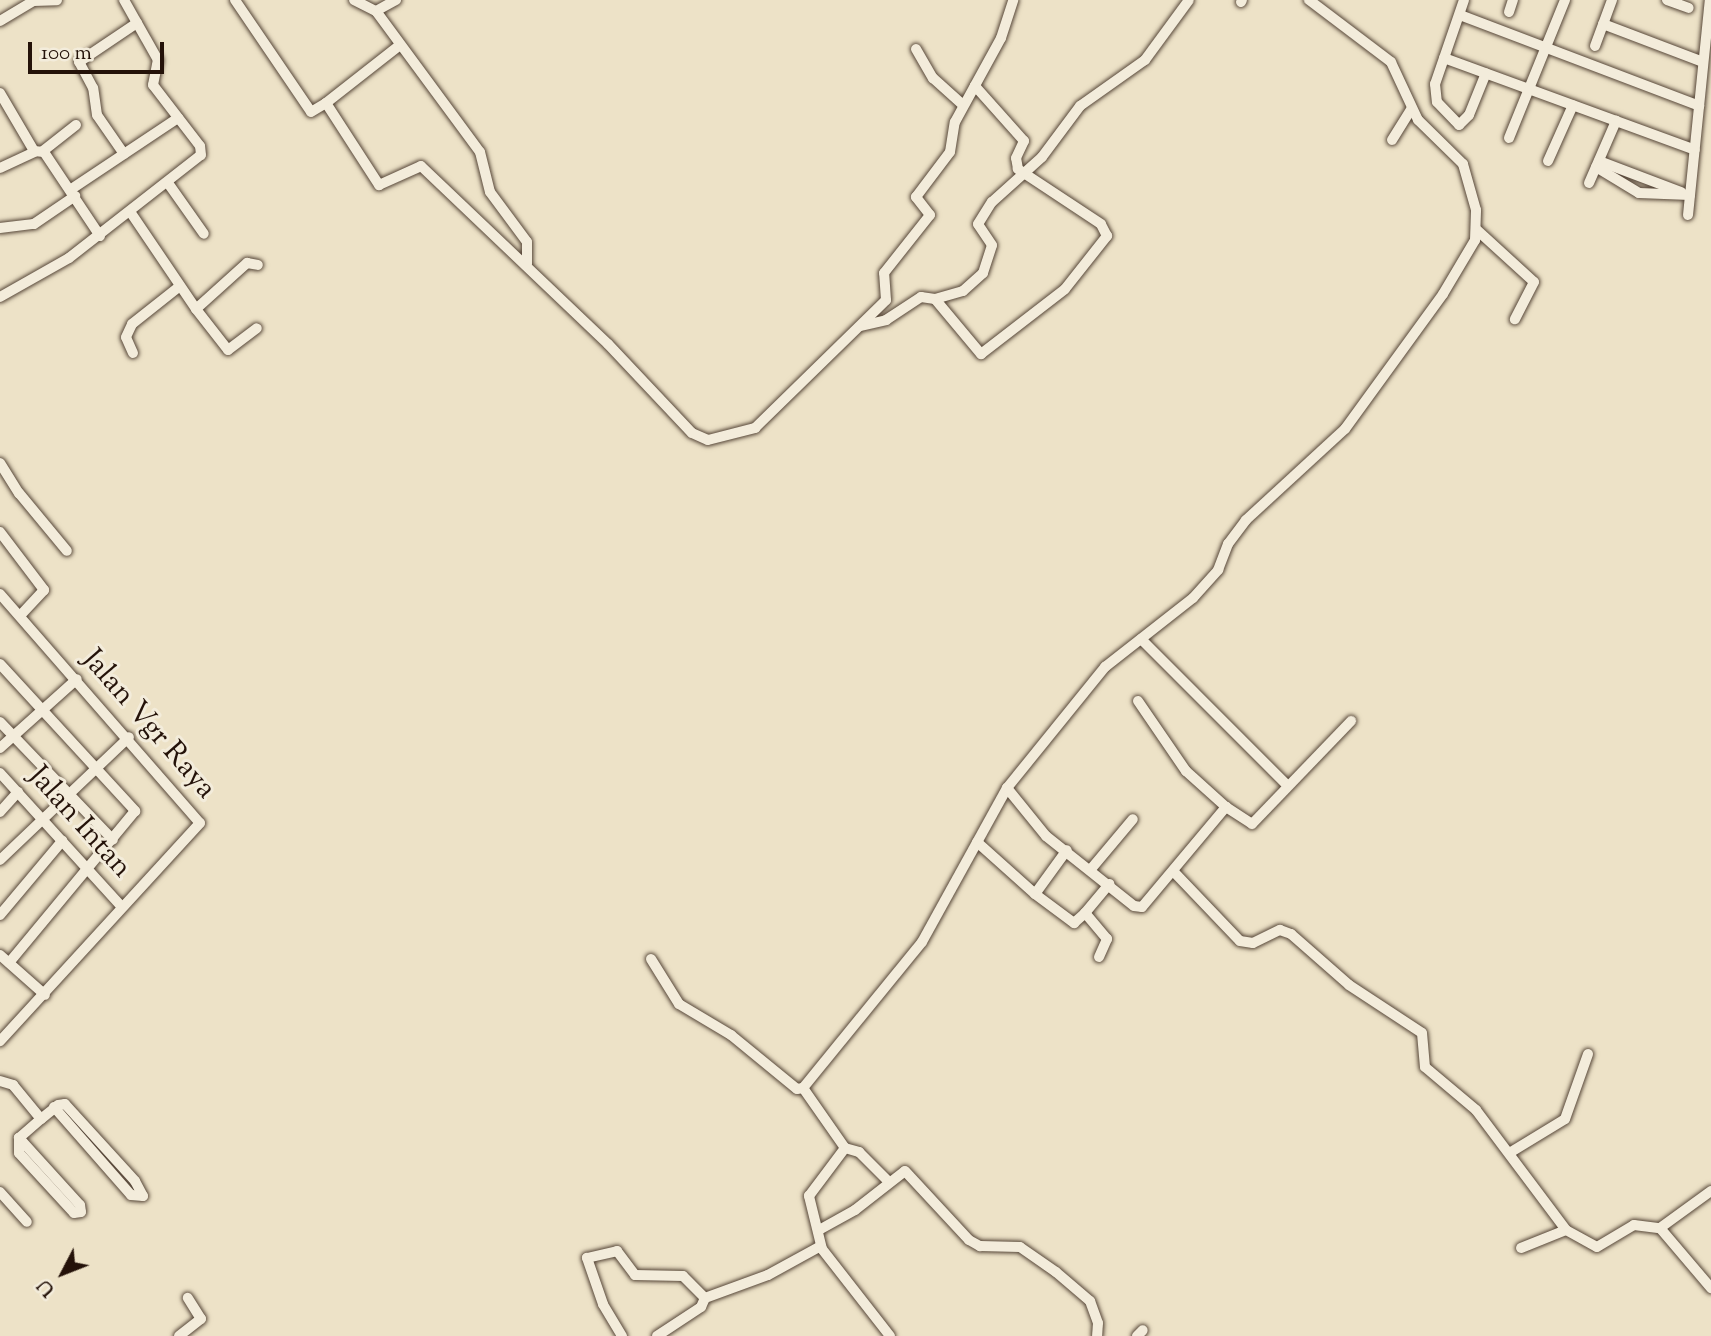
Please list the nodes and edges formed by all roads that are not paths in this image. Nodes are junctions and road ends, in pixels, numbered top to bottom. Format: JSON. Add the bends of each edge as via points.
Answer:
{"nodes":[{"id":1,"x":57,"y":0,"type":"edge"},
{"id":2,"x":124,"y":0,"type":"edge"},
{"id":3,"x":235,"y":0,"type":"edge"},
{"id":4,"x":354,"y":0,"type":"edge"},
{"id":5,"x":396,"y":0,"type":"edge"},
{"id":6,"x":1013,"y":0,"type":"edge"},
{"id":7,"x":1189,"y":0,"type":"edge"},
{"id":8,"x":1309,"y":0,"type":"edge"},
{"id":9,"x":1464,"y":0,"type":"edge"},
{"id":10,"x":1513,"y":0,"type":"edge"},
{"id":11,"x":1565,"y":0,"type":"edge"},
{"id":12,"x":1612,"y":0,"type":"edge"},
{"id":13,"x":1667,"y":0,"type":"edge"},
{"id":14,"x":1710,"y":0,"type":"edge"},
{"id":15,"x":1689,"y":8,"type":"dead end"},
{"id":16,"x":376,"y":11,"type":"junction"},
{"id":17,"x":1509,"y":12,"type":"dead end"},
{"id":18,"x":1460,"y":15,"type":"junction"},
{"id":19,"x":0,"y":21,"type":"edge"},
{"id":20,"x":137,"y":23,"type":"junction"},
{"id":21,"x":1603,"y":24,"type":"junction"},
{"id":22,"x":400,"y":46,"type":"junction"},
{"id":23,"x":1595,"y":46,"type":"dead end"},
{"id":24,"x":1548,"y":47,"type":"junction"},
{"id":25,"x":916,"y":49,"type":"dead end"},
{"id":26,"x":1444,"y":58,"type":"junction"},
{"id":27,"x":1703,"y":62,"type":"junction"},
{"id":28,"x":1486,"y":74,"type":"junction"},
{"id":29,"x":975,"y":86,"type":"junction"},
{"id":30,"x":1529,"y":89,"type":"junction"},
{"id":31,"x":0,"y":93,"type":"edge"},
{"id":32,"x":326,"y":103,"type":"junction"},
{"id":33,"x":963,"y":105,"type":"junction"},
{"id":34,"x":1573,"y":105,"type":"junction"},
{"id":35,"x":1699,"y":106,"type":"junction"},
{"id":36,"x":1411,"y":110,"type":"junction"},
{"id":37,"x":178,"y":118,"type":"junction"},
{"id":38,"x":1616,"y":121,"type":"junction"},
{"id":39,"x":75,"y":125,"type":"dead end"},
{"id":40,"x":1509,"y":138,"type":"dead end"},
{"id":41,"x":1392,"y":140,"type":"dead end"},
{"id":42,"x":1695,"y":150,"type":"junction"},
{"id":43,"x":39,"y":151,"type":"junction"},
{"id":44,"x":124,"y":154,"type":"junction"},
{"id":45,"x":1548,"y":161,"type":"dead end"},
{"id":46,"x":1597,"y":164,"type":"junction"},
{"id":47,"x":0,"y":168,"type":"edge"},
{"id":48,"x":1022,"y":173,"type":"junction"},
{"id":49,"x":168,"y":183,"type":"junction"},
{"id":50,"x":1589,"y":183,"type":"dead end"},
{"id":51,"x":73,"y":193,"type":"junction"},
{"id":52,"x":1690,"y":195,"type":"junction"},
{"id":53,"x":131,"y":213,"type":"junction"},
{"id":54,"x":1688,"y":215,"type":"dead end"},
{"id":55,"x":0,"y":228,"type":"edge"},
{"id":56,"x":1477,"y":230,"type":"junction"},
{"id":57,"x":204,"y":234,"type":"dead end"},
{"id":58,"x":100,"y":236,"type":"junction"},
{"id":59,"x":527,"y":264,"type":"junction"},
{"id":60,"x":258,"y":265,"type":"dead end"},
{"id":61,"x":180,"y":286,"type":"junction"},
{"id":62,"x":0,"y":297,"type":"edge"},
{"id":63,"x":935,"y":299,"type":"junction"},
{"id":64,"x":196,"y":309,"type":"junction"},
{"id":65,"x":1515,"y":318,"type":"dead end"},
{"id":66,"x":859,"y":327,"type":"junction"},
{"id":67,"x":257,"y":328,"type":"dead end"},
{"id":68,"x":133,"y":353,"type":"dead end"},
{"id":69,"x":0,"y":463,"type":"edge"},
{"id":70,"x":0,"y":532,"type":"edge"},
{"id":71,"x":67,"y":551,"type":"dead end"},
{"id":72,"x":0,"y":594,"type":"edge"},
{"id":73,"x":20,"y":616,"type":"junction"},
{"id":74,"x":1141,"y":639,"type":"junction"},
{"id":75,"x":0,"y":664,"type":"edge"},
{"id":76,"x":77,"y":679,"type":"junction"},
{"id":77,"x":1138,"y":701,"type":"dead end"},
{"id":78,"x":42,"y":710,"type":"junction"},
{"id":79,"x":1351,"y":721,"type":"dead end"},
{"id":80,"x":0,"y":722,"type":"edge"},
{"id":81,"x":13,"y":736,"type":"junction"},
{"id":82,"x":129,"y":737,"type":"junction"},
{"id":83,"x":0,"y":748,"type":"edge"},
{"id":84,"x":94,"y":768,"type":"junction"},
{"id":85,"x":0,"y":773,"type":"edge"},
{"id":86,"x":1287,"y":785,"type":"junction"},
{"id":87,"x":1007,"y":788,"type":"junction"},
{"id":88,"x":18,"y":792,"type":"junction"},
{"id":89,"x":71,"y":792,"type":"junction"},
{"id":90,"x":1226,"y":807,"type":"junction"},
{"id":91,"x":0,"y":812,"type":"edge"},
{"id":92,"x":40,"y":817,"type":"junction"},
{"id":93,"x":1133,"y":819,"type":"dead end"},
{"id":94,"x":113,"y":840,"type":"junction"},
{"id":95,"x":62,"y":841,"type":"junction"},
{"id":96,"x":977,"y":842,"type":"junction"},
{"id":97,"x":1067,"y":850,"type":"junction"},
{"id":98,"x":0,"y":860,"type":"edge"},
{"id":99,"x":1090,"y":869,"type":"junction"},
{"id":100,"x":88,"y":870,"type":"junction"},
{"id":101,"x":1174,"y":872,"type":"junction"},
{"id":102,"x":1109,"y":884,"type":"junction"},
{"id":103,"x":1035,"y":894,"type":"junction"},
{"id":104,"x":121,"y":906,"type":"junction"},
{"id":105,"x":1085,"y":914,"type":"junction"},
{"id":106,"x":0,"y":915,"type":"edge"},
{"id":107,"x":0,"y":955,"type":"edge"},
{"id":108,"x":1099,"y":957,"type":"dead end"},
{"id":109,"x":651,"y":959,"type":"dead end"},
{"id":110,"x":9,"y":963,"type":"junction"},
{"id":111,"x":45,"y":995,"type":"junction"},
{"id":112,"x":0,"y":1041,"type":"edge"},
{"id":113,"x":1588,"y":1054,"type":"dead end"},
{"id":114,"x":0,"y":1081,"type":"edge"},
{"id":115,"x":803,"y":1088,"type":"junction"},
{"id":116,"x":54,"y":1107,"type":"junction"},
{"id":117,"x":41,"y":1119,"type":"junction"},
{"id":118,"x":19,"y":1138,"type":"junction"},
{"id":119,"x":845,"y":1148,"type":"junction"},
{"id":120,"x":1511,"y":1152,"type":"junction"},
{"id":121,"x":888,"y":1181,"type":"junction"},
{"id":122,"x":1711,"y":1191,"type":"edge"},
{"id":123,"x":0,"y":1192,"type":"edge"},
{"id":124,"x":27,"y":1222,"type":"dead end"},
{"id":125,"x":1660,"y":1228,"type":"junction"},
{"id":126,"x":819,"y":1230,"type":"junction"},
{"id":127,"x":1566,"y":1230,"type":"junction"},
{"id":128,"x":821,"y":1246,"type":"junction"},
{"id":129,"x":1521,"y":1248,"type":"dead end"},
{"id":130,"x":1711,"y":1288,"type":"edge"},
{"id":131,"x":188,"y":1298,"type":"dead end"},
{"id":132,"x":705,"y":1298,"type":"junction"},
{"id":133,"x":887,"y":1335,"type":"edge"},
{"id":134,"x":179,"y":1336,"type":"edge"},
{"id":135,"x":622,"y":1336,"type":"edge"},
{"id":136,"x":657,"y":1336,"type":"edge"},
{"id":137,"x":1097,"y":1336,"type":"edge"}],
"edges":[{"from":1,"to":19,"type":"street","via":[[33,1]]},
{"from":2,"to":20,"type":"street"},
{"from":3,"to":32,"type":"street","via":[[311,112]]},
{"from":4,"to":16,"type":"street"},
{"from":5,"to":16,"type":"street"},
{"from":6,"to":29,"type":"street","via":[[1001,38]]},
{"from":7,"to":48,"type":"street","via":[[1145,60],[1080,106],[1042,157]]},
{"from":8,"to":36,"type":"street","via":[[1391,62]]},
{"from":9,"to":18,"type":"street"},
{"from":10,"to":17,"type":"street"},
{"from":11,"to":24,"type":"street"},
{"from":12,"to":21,"type":"street"},
{"from":13,"to":15,"type":"street"},
{"from":14,"to":27,"type":"street"},
{"from":16,"to":22,"type":"street"},
{"from":18,"to":24,"type":"street"},
{"from":18,"to":26,"type":"street"},
{"from":20,"to":37,"type":"street","via":[[158,60],[153,85]]},
{"from":20,"to":44,"type":"street","via":[[79,62],[93,89],[97,115]]},
{"from":21,"to":23,"type":"street"},
{"from":21,"to":27,"type":"street"},
{"from":22,"to":32,"type":"street"},
{"from":22,"to":59,"type":"street","via":[[481,152],[487,187],[527,242]]},
{"from":24,"to":30,"type":"street"},
{"from":24,"to":35,"type":"street"},
{"from":25,"to":33,"type":"street","via":[[933,78]]},
{"from":26,"to":28,"type":"street"},
{"from":26,"to":28,"type":"street","via":[[1435,84],[1437,102],[1459,124],[1469,115]]},
{"from":27,"to":35,"type":"street"},
{"from":28,"to":30,"type":"street"},
{"from":29,"to":33,"type":"street"},
{"from":29,"to":48,"type":"street","via":[[989,96],[1024,141],[1016,158]]},
{"from":30,"to":34,"type":"street"},
{"from":30,"to":40,"type":"street"},
{"from":31,"to":43,"type":"street"},
{"from":32,"to":59,"type":"street","via":[[379,185],[421,166]]},
{"from":33,"to":66,"type":"street","via":[[950,152],[916,197],[929,217],[884,273],[886,300]]},
{"from":34,"to":38,"type":"street"},
{"from":34,"to":45,"type":"street"},
{"from":35,"to":42,"type":"street"},
{"from":36,"to":41,"type":"street"},
{"from":36,"to":56,"type":"street","via":[[1467,170]]},
{"from":37,"to":44,"type":"street"},
{"from":37,"to":49,"type":"street","via":[[200,146],[201,155]]},
{"from":38,"to":42,"type":"street"},
{"from":38,"to":46,"type":"street"},
{"from":39,"to":43,"type":"street"},
{"from":42,"to":52,"type":"street"},
{"from":43,"to":47,"type":"street"},
{"from":43,"to":51,"type":"street"},
{"from":44,"to":51,"type":"street"},
{"from":46,"to":50,"type":"street"},
{"from":46,"to":52,"type":"street"},
{"from":48,"to":63,"type":"street","via":[[992,202],[978,224],[992,245],[983,273],[963,290]]},
{"from":48,"to":63,"type":"street","via":[[1101,224],[1107,236],[1065,289],[981,354]]},
{"from":49,"to":53,"type":"street"},
{"from":49,"to":57,"type":"street"},
{"from":51,"to":55,"type":"street","via":[[34,225]]},
{"from":51,"to":58,"type":"street"},
{"from":52,"to":54,"type":"street"},
{"from":53,"to":58,"type":"street"},
{"from":53,"to":61,"type":"street"},
{"from":56,"to":65,"type":"street","via":[[1534,282]]},
{"from":56,"to":74,"type":"street","via":[[1443,295],[1345,429],[1246,520],[1209,582]]},
{"from":58,"to":62,"type":"street"},
{"from":59,"to":66,"type":"street","via":[[703,440],[755,428]]},
{"from":60,"to":64,"type":"street","via":[[247,263]]},
{"from":61,"to":64,"type":"street"},
{"from":61,"to":68,"type":"street","via":[[132,324],[126,337]]},
{"from":63,"to":66,"type":"street","via":[[922,297],[886,320]]},
{"from":64,"to":67,"type":"street","via":[[228,350]]},
{"from":69,"to":71,"type":"street"},
{"from":70,"to":73,"type":"street","via":[[44,590]]},
{"from":72,"to":73,"type":"street","name":"Jalan Vgr Raya"},
{"from":73,"to":76,"type":"street","name":"Jalan Vgr Raya"},
{"from":74,"to":86,"type":"street"},
{"from":74,"to":87,"type":"street","via":[[1105,667]]},
{"from":75,"to":78,"type":"street"},
{"from":76,"to":78,"type":"street"},
{"from":76,"to":82,"type":"street","name":"Jalan Vgr Raya"},
{"from":77,"to":90,"type":"street","via":[[1186,771]]},
{"from":78,"to":81,"type":"street"},
{"from":78,"to":84,"type":"street"},
{"from":79,"to":86,"type":"street"},
{"from":80,"to":81,"type":"street"},
{"from":81,"to":83,"type":"street"},
{"from":81,"to":89,"type":"street"},
{"from":82,"to":84,"type":"street"},
{"from":82,"to":104,"type":"street","name":"Jalan Vgr Raya","via":[[200,823]]},
{"from":84,"to":89,"type":"street"},
{"from":84,"to":94,"type":"street","via":[[135,811]]},
{"from":85,"to":88,"type":"street","name":"Jalan Intan"},
{"from":86,"to":90,"type":"street","via":[[1252,824]]},
{"from":87,"to":96,"type":"street"},
{"from":87,"to":97,"type":"street","via":[[1040,830]]},
{"from":88,"to":91,"type":"street"},
{"from":88,"to":92,"type":"street","name":"Jalan Intan"},
{"from":89,"to":92,"type":"street"},
{"from":89,"to":94,"type":"street"},
{"from":90,"to":101,"type":"street"},
{"from":92,"to":95,"type":"street","name":"Jalan Intan"},
{"from":92,"to":98,"type":"street"},
{"from":93,"to":99,"type":"street"},
{"from":94,"to":100,"type":"street"},
{"from":95,"to":100,"type":"street","name":"Jalan Intan"},
{"from":95,"to":106,"type":"street"},
{"from":96,"to":103,"type":"street"},
{"from":96,"to":115,"type":"street","via":[[922,942]]},
{"from":97,"to":99,"type":"street"},
{"from":97,"to":103,"type":"street"},
{"from":99,"to":102,"type":"street"},
{"from":100,"to":104,"type":"street","name":"Jalan Intan"},
{"from":100,"to":110,"type":"street"},
{"from":101,"to":102,"type":"street","via":[[1142,906],[1134,906]]},
{"from":101,"to":120,"type":"street","via":[[1240,941],[1253,943],[1280,930],[1291,933],[1349,985],[1417,1028],[1425,1040],[1425,1067],[1457,1090]]},
{"from":102,"to":105,"type":"street"},
{"from":103,"to":105,"type":"street","via":[[1074,923]]},
{"from":104,"to":111,"type":"street","name":"Jalan Vgr Raya"},
{"from":105,"to":108,"type":"street","via":[[1107,939]]},
{"from":107,"to":110,"type":"street"},
{"from":109,"to":115,"type":"street","via":[[679,1004],[732,1035],[797,1089]]},
{"from":110,"to":111,"type":"street"},
{"from":111,"to":112,"type":"street","name":"Jalan Vgr Raya"},
{"from":113,"to":120,"type":"street","via":[[1566,1119]]},
{"from":114,"to":117,"type":"street","via":[[13,1085]]},
{"from":115,"to":119,"type":"street"},
{"from":116,"to":116,"type":"street","via":[[69,1107],[143,1196],[131,1195]]},
{"from":116,"to":117,"type":"street"},
{"from":117,"to":118,"type":"street"},
{"from":118,"to":118,"type":"street","via":[[19,1153],[74,1213],[81,1212],[80,1205]]},
{"from":119,"to":121,"type":"street","via":[[859,1152]]},
{"from":119,"to":126,"type":"street","via":[[810,1191]]},
{"from":120,"to":127,"type":"street"},
{"from":121,"to":126,"type":"street","via":[[855,1210]]},
{"from":121,"to":137,"type":"street","via":[[908,1172],[969,1240],[981,1246],[1011,1245],[1038,1256],[1090,1301],[1098,1322]]},
{"from":122,"to":125,"type":"street"},
{"from":123,"to":124,"type":"street"},
{"from":125,"to":127,"type":"street","via":[[1634,1225],[1597,1247]]},
{"from":125,"to":130,"type":"street"},
{"from":126,"to":128,"type":"street"},
{"from":127,"to":129,"type":"street"},
{"from":128,"to":132,"type":"street","via":[[768,1275]]},
{"from":128,"to":133,"type":"street"},
{"from":131,"to":134,"type":"street","via":[[201,1319]]},
{"from":132,"to":135,"type":"street","via":[[683,1276],[635,1275],[617,1251],[587,1258],[603,1304]]},
{"from":132,"to":136,"type":"street","via":[[701,1307]]}]}
